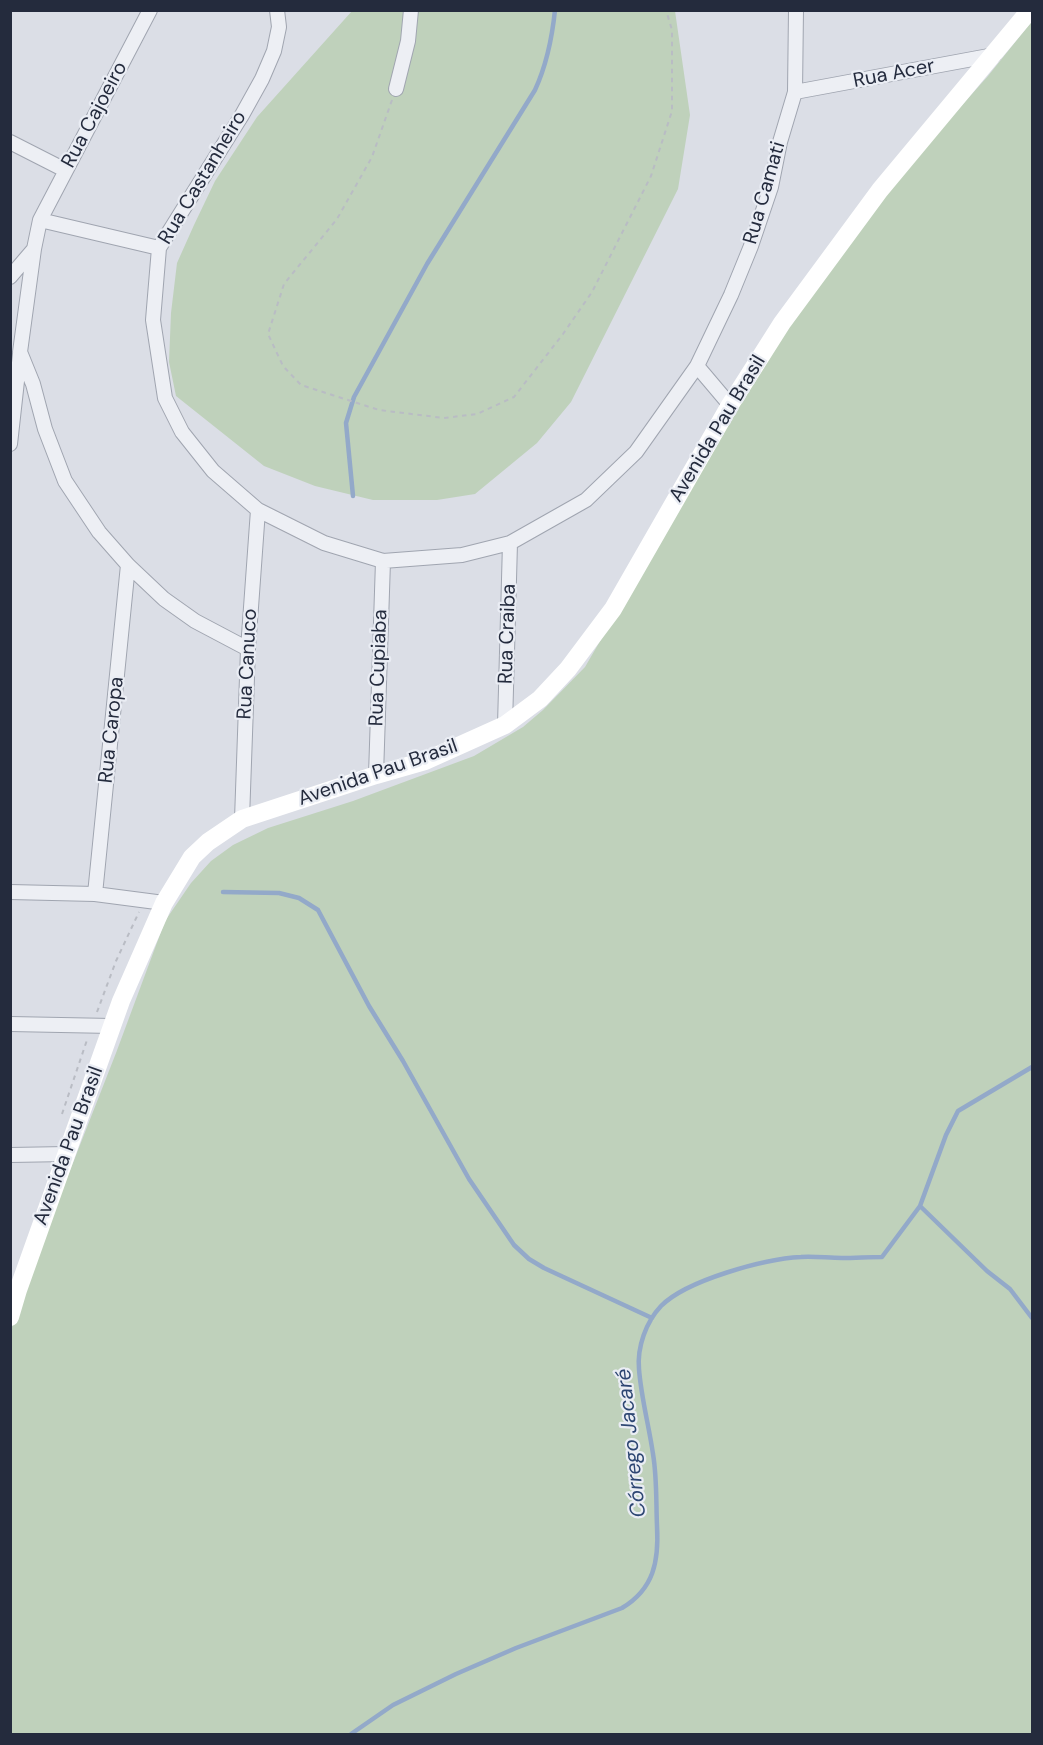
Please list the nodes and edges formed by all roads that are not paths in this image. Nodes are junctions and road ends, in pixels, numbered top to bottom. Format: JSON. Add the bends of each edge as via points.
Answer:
{"nodes":[{"id":1,"x":150,"y":10,"type":"edge"},
{"id":2,"x":277,"y":10,"type":"edge"},
{"id":3,"x":411,"y":10,"type":"edge"},
{"id":4,"x":796,"y":10,"type":"edge"},
{"id":5,"x":1030,"y":10,"type":"edge"},
{"id":6,"x":994,"y":55,"type":"junction"},
{"id":7,"x":396,"y":89,"type":"road end"},
{"id":8,"x":795,"y":92,"type":"junction"},
{"id":9,"x":10,"y":142,"type":"edge"},
{"id":10,"x":65,"y":170,"type":"junction"},
{"id":11,"x":40,"y":220,"type":"junction"},
{"id":12,"x":159,"y":248,"type":"junction"},
{"id":13,"x":34,"y":249,"type":"junction"},
{"id":14,"x":10,"y":277,"type":"edge"},
{"id":15,"x":20,"y":352,"type":"junction"},
{"id":16,"x":697,"y":366,"type":"junction"},
{"id":17,"x":730,"y":405,"type":"junction"},
{"id":18,"x":10,"y":444,"type":"edge"},
{"id":19,"x":258,"y":510,"type":"junction"},
{"id":20,"x":510,"y":543,"type":"junction"},
{"id":21,"x":383,"y":561,"type":"junction"},
{"id":22,"x":128,"y":565,"type":"junction"},
{"id":23,"x":248,"y":649,"type":"junction"},
{"id":24,"x":505,"y":725,"type":"junction"},
{"id":25,"x":376,"y":775,"type":"junction"},
{"id":26,"x":242,"y":819,"type":"junction"},
{"id":27,"x":10,"y":892,"type":"edge"},
{"id":28,"x":95,"y":894,"type":"junction"},
{"id":29,"x":164,"y":903,"type":"junction"},
{"id":30,"x":10,"y":1024,"type":"edge"},
{"id":31,"x":112,"y":1026,"type":"junction"},
{"id":32,"x":67,"y":1154,"type":"junction"},
{"id":33,"x":10,"y":1155,"type":"edge"},
{"id":34,"x":14,"y":1290,"type":"edge"},
{"id":35,"x":10,"y":1317,"type":"edge"}],
"edges":[{"from":1,"to":10,"type":"street","name":"Rua Cajoeiro"},
{"from":2,"to":12,"type":"street","name":"Rua Castanheiro","via":[[279,27],[274,51],[262,79]]},
{"from":3,"to":7,"type":"street"},
{"from":4,"to":8,"type":"street","name":"Rua Camati"},
{"from":5,"to":6,"type":"main road","name":"Avenida Pau Brasil"},
{"from":6,"to":8,"type":"street","name":"Rua Acer"},
{"from":6,"to":17,"type":"main road","name":"Avenida Pau Brasil","via":[[880,190],[782,323]]},
{"from":8,"to":16,"type":"street","name":"Rua Camati","via":[[771,187],[751,246]]},
{"from":9,"to":10,"type":"street"},
{"from":10,"to":11,"type":"street","name":"Rua Cajoeiro"},
{"from":11,"to":12,"type":"street"},
{"from":11,"to":13,"type":"street","name":"Rua Cajoeiro"},
{"from":12,"to":19,"type":"street","name":"Rua Castanheiro","via":[[153,320],[165,398],[182,432],[213,471]]},
{"from":13,"to":14,"type":"street"},
{"from":13,"to":15,"type":"street","name":"Rua Cajoeiro"},
{"from":15,"to":18,"type":"street","name":"Rua Cajoeiro"},
{"from":15,"to":22,"type":"street","via":[[65,481],[99,532]]},
{"from":16,"to":17,"type":"street"},
{"from":16,"to":20,"type":"street","name":"Rua Castanheiro","via":[[636,452],[586,500]]},
{"from":17,"to":24,"type":"main road","name":"Avenida Pau Brasil","via":[[613,609],[568,669],[540,699]]},
{"from":19,"to":21,"type":"street","name":"Rua Castanheiro","via":[[324,543]]},
{"from":19,"to":23,"type":"street","name":"Rua Canuco"},
{"from":20,"to":21,"type":"street","name":"Rua Castanheiro","via":[[462,555]]},
{"from":20,"to":24,"type":"street","name":"Rua Craiba"},
{"from":21,"to":25,"type":"street","name":"Rua Cupiaba"},
{"from":22,"to":23,"type":"street","via":[[164,599],[195,621]]},
{"from":22,"to":28,"type":"street","name":"Rua Caropa"},
{"from":23,"to":26,"type":"street","name":"Rua Canuco"},
{"from":24,"to":25,"type":"main road","name":"Avenida Pau Brasil","via":[[425,761]]},
{"from":25,"to":26,"type":"main road","name":"Avenida Pau Brasil"},
{"from":26,"to":29,"type":"main road","name":"Avenida Pau Brasil","via":[[192,857]]},
{"from":27,"to":28,"type":"street"},
{"from":28,"to":29,"type":"street"},
{"from":29,"to":31,"type":"main road","name":"Avenida Pau Brasil"},
{"from":30,"to":31,"type":"street"},
{"from":31,"to":32,"type":"main road","name":"Avenida Pau Brasil"},
{"from":32,"to":33,"type":"street"},
{"from":32,"to":34,"type":"main road","name":"Avenida Pau Brasil"},
{"from":34,"to":35,"type":"main road","name":"Avenida Pau Brasil"}]}
